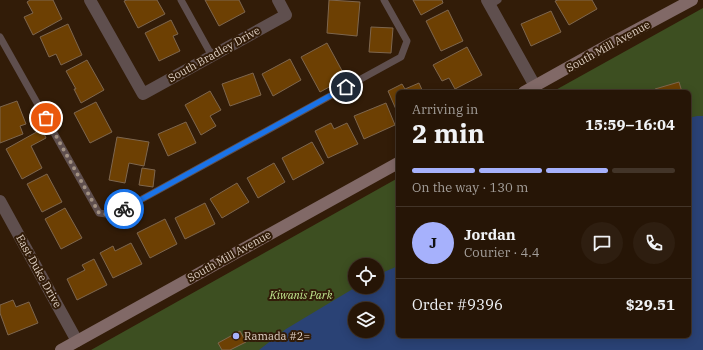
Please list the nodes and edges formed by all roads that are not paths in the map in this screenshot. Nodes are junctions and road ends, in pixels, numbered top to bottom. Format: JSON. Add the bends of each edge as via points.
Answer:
{"nodes":[{"id":1,"x":90,"y":0,"type":"edge"},
{"id":2,"x":181,"y":0,"type":"edge"},
{"id":3,"x":278,"y":0,"type":"edge"},
{"id":4,"x":384,"y":0,"type":"edge"},
{"id":5,"x":692,"y":0,"type":"edge"},
{"id":6,"x":492,"y":2,"type":"edge"},
{"id":7,"x":0,"y":37,"type":"edge"},
{"id":8,"x":212,"y":56,"type":"junction"},
{"id":9,"x":535,"y":86,"type":"junction"},
{"id":10,"x":528,"y":90,"type":"edge"},
{"id":11,"x":396,"y":164,"type":"edge"},
{"id":12,"x":0,"y":201,"type":"edge"},
{"id":13,"x":78,"y":341,"type":"junction"},
{"id":14,"x":61,"y":350,"type":"edge"}],
"edges":[{"from":1,"to":8,"type":"street","name":"South Bradley Drive","via":[[142,94]]},
{"from":2,"to":8,"type":"lane"},
{"from":3,"to":8,"type":"street","name":"South Bradley Drive","via":[[286,15]]},
{"from":4,"to":7,"type":"lane","via":[[407,41],[401,57],[113,215],[99,213]]},
{"from":5,"to":9,"type":"street","name":"South Mill Avenue"},
{"from":6,"to":9,"type":"street"},
{"from":9,"to":10,"type":"street","name":"South Mill Avenue"},
{"from":11,"to":13,"type":"street","name":"South Mill Avenue"},
{"from":12,"to":13,"type":"street","name":"East Duke Drive"},
{"from":13,"to":14,"type":"street","name":"South Mill Avenue"}]}
